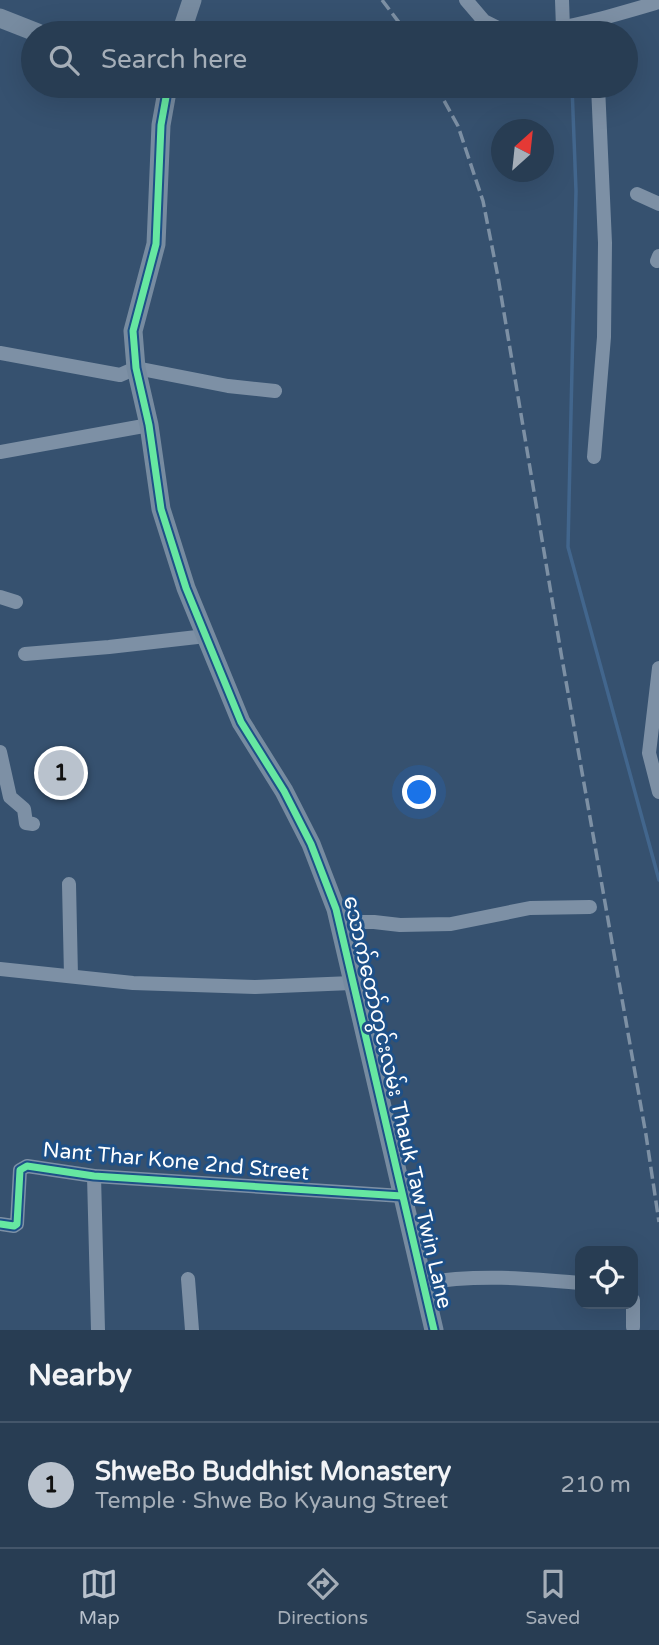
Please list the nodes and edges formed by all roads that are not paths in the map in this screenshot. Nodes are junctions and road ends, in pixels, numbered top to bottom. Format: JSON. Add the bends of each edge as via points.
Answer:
{"nodes":[{"id":1,"x":192,"y":0,"type":"edge"},
{"id":2,"x":466,"y":0,"type":"edge"},
{"id":3,"x":562,"y":0,"type":"edge"},
{"id":4,"x":659,"y":2,"type":"edge"},
{"id":5,"x":0,"y":18,"type":"edge"},
{"id":6,"x":185,"y":21,"type":"edge"},
{"id":7,"x":484,"y":21,"type":"edge"},
{"id":8,"x":563,"y":21,"type":"edge"},
{"id":9,"x":611,"y":21,"type":"edge"},
{"id":10,"x":21,"y":26,"type":"edge"},
{"id":11,"x":167,"y":98,"type":"edge"},
{"id":12,"x":599,"y":98,"type":"edge"},
{"id":13,"x":637,"y":194,"type":"dead end"},
{"id":14,"x":659,"y":204,"type":"edge"},
{"id":15,"x":0,"y":353,"type":"edge"},
{"id":16,"x":136,"y":368,"type":"junction"},
{"id":17,"x":275,"y":391,"type":"dead end"},
{"id":18,"x":149,"y":425,"type":"junction"},
{"id":19,"x":0,"y":452,"type":"edge"},
{"id":20,"x":594,"y":457,"type":"dead end"},
{"id":21,"x":0,"y":597,"type":"edge"},
{"id":22,"x":16,"y":602,"type":"dead end"},
{"id":23,"x":206,"y":636,"type":"junction"},
{"id":24,"x":25,"y":654,"type":"dead end"},
{"id":25,"x":659,"y":668,"type":"edge"},
{"id":26,"x":656,"y":731,"type":"edge"},
{"id":27,"x":0,"y":752,"type":"edge"},
{"id":28,"x":659,"y":792,"type":"edge"},
{"id":29,"x":33,"y":824,"type":"dead end"},
{"id":30,"x":69,"y":884,"type":"dead end"},
{"id":31,"x":590,"y":907,"type":"dead end"},
{"id":32,"x":339,"y":922,"type":"junction"},
{"id":33,"x":0,"y":969,"type":"edge"},
{"id":34,"x":71,"y":976,"type":"junction"},
{"id":35,"x":352,"y":983,"type":"junction"},
{"id":36,"x":94,"y":1176,"type":"junction"},
{"id":37,"x":402,"y":1196,"type":"junction"},
{"id":38,"x":0,"y":1224,"type":"edge"},
{"id":39,"x":188,"y":1279,"type":"dead end"},
{"id":40,"x":423,"y":1283,"type":"junction"},
{"id":41,"x":575,"y":1283,"type":"edge"},
{"id":42,"x":633,"y":1309,"type":"edge"},
{"id":43,"x":633,"y":1326,"type":"dead end"},
{"id":44,"x":98,"y":1330,"type":"edge"},
{"id":45,"x":192,"y":1330,"type":"edge"},
{"id":46,"x":434,"y":1330,"type":"edge"}],
"edges":[{"from":1,"to":6,"type":"street"},
{"from":2,"to":7,"type":"street"},
{"from":3,"to":8,"type":"street"},
{"from":4,"to":9,"type":"street"},
{"from":5,"to":10,"type":"street"},
{"from":11,"to":16,"type":"street","name":"သောက်တော်တွင်းလမ်း Thauk Taw Twin Lane","via":[[161,125],[156,244],[133,331]]},
{"from":12,"to":20,"type":"street","via":[[604,324]]},
{"from":13,"to":14,"type":"street"},
{"from":15,"to":16,"type":"street","via":[[120,375]]},
{"from":16,"to":17,"type":"street"},
{"from":16,"to":18,"type":"street","name":"သောက်တော်တွင်းလမ်း Thauk Taw Twin Lane"},
{"from":18,"to":19,"type":"street"},
{"from":18,"to":23,"type":"street","name":"သောက်တော်တွင်းလမ်း Thauk Taw Twin Lane","via":[[161,509]]},
{"from":21,"to":22,"type":"street"},
{"from":23,"to":24,"type":"street"},
{"from":23,"to":32,"type":"street","name":"သောက်တော်တွင်းလမ်း Thauk Taw Twin Lane","via":[[241,722],[311,844]]},
{"from":25,"to":26,"type":"street"},
{"from":26,"to":28,"type":"street","via":[[649,753]]},
{"from":27,"to":29,"type":"street","via":[[10,797],[24,809],[26,824]]},
{"from":30,"to":34,"type":"street"},
{"from":31,"to":32,"type":"street","via":[[530,908],[451,924]]},
{"from":32,"to":35,"type":"street","name":"သောက်တော်တွင်းလမ်း Thauk Taw Twin Lane"},
{"from":33,"to":34,"type":"street"},
{"from":34,"to":35,"type":"street","via":[[133,983]]},
{"from":35,"to":37,"type":"street","name":"သောက်တော်တွင်းလမ်း Thauk Taw Twin Lane"},
{"from":36,"to":37,"type":"street","name":"Nant Thar Kone 2nd Street"},
{"from":36,"to":38,"type":"street","name":"Nant Thar Kone 2nd Street","via":[[23,1167],[17,1224]]},
{"from":36,"to":44,"type":"street"},
{"from":37,"to":40,"type":"street","name":"သောက်တော်တွင်းလမ်း Thauk Taw Twin Lane"},
{"from":39,"to":45,"type":"street"},
{"from":40,"to":41,"type":"street","via":[[507,1277]]},
{"from":40,"to":46,"type":"street","name":"သောက်တော်တွင်းလမ်း Thauk Taw Twin Lane"},
{"from":42,"to":43,"type":"street"}]}
